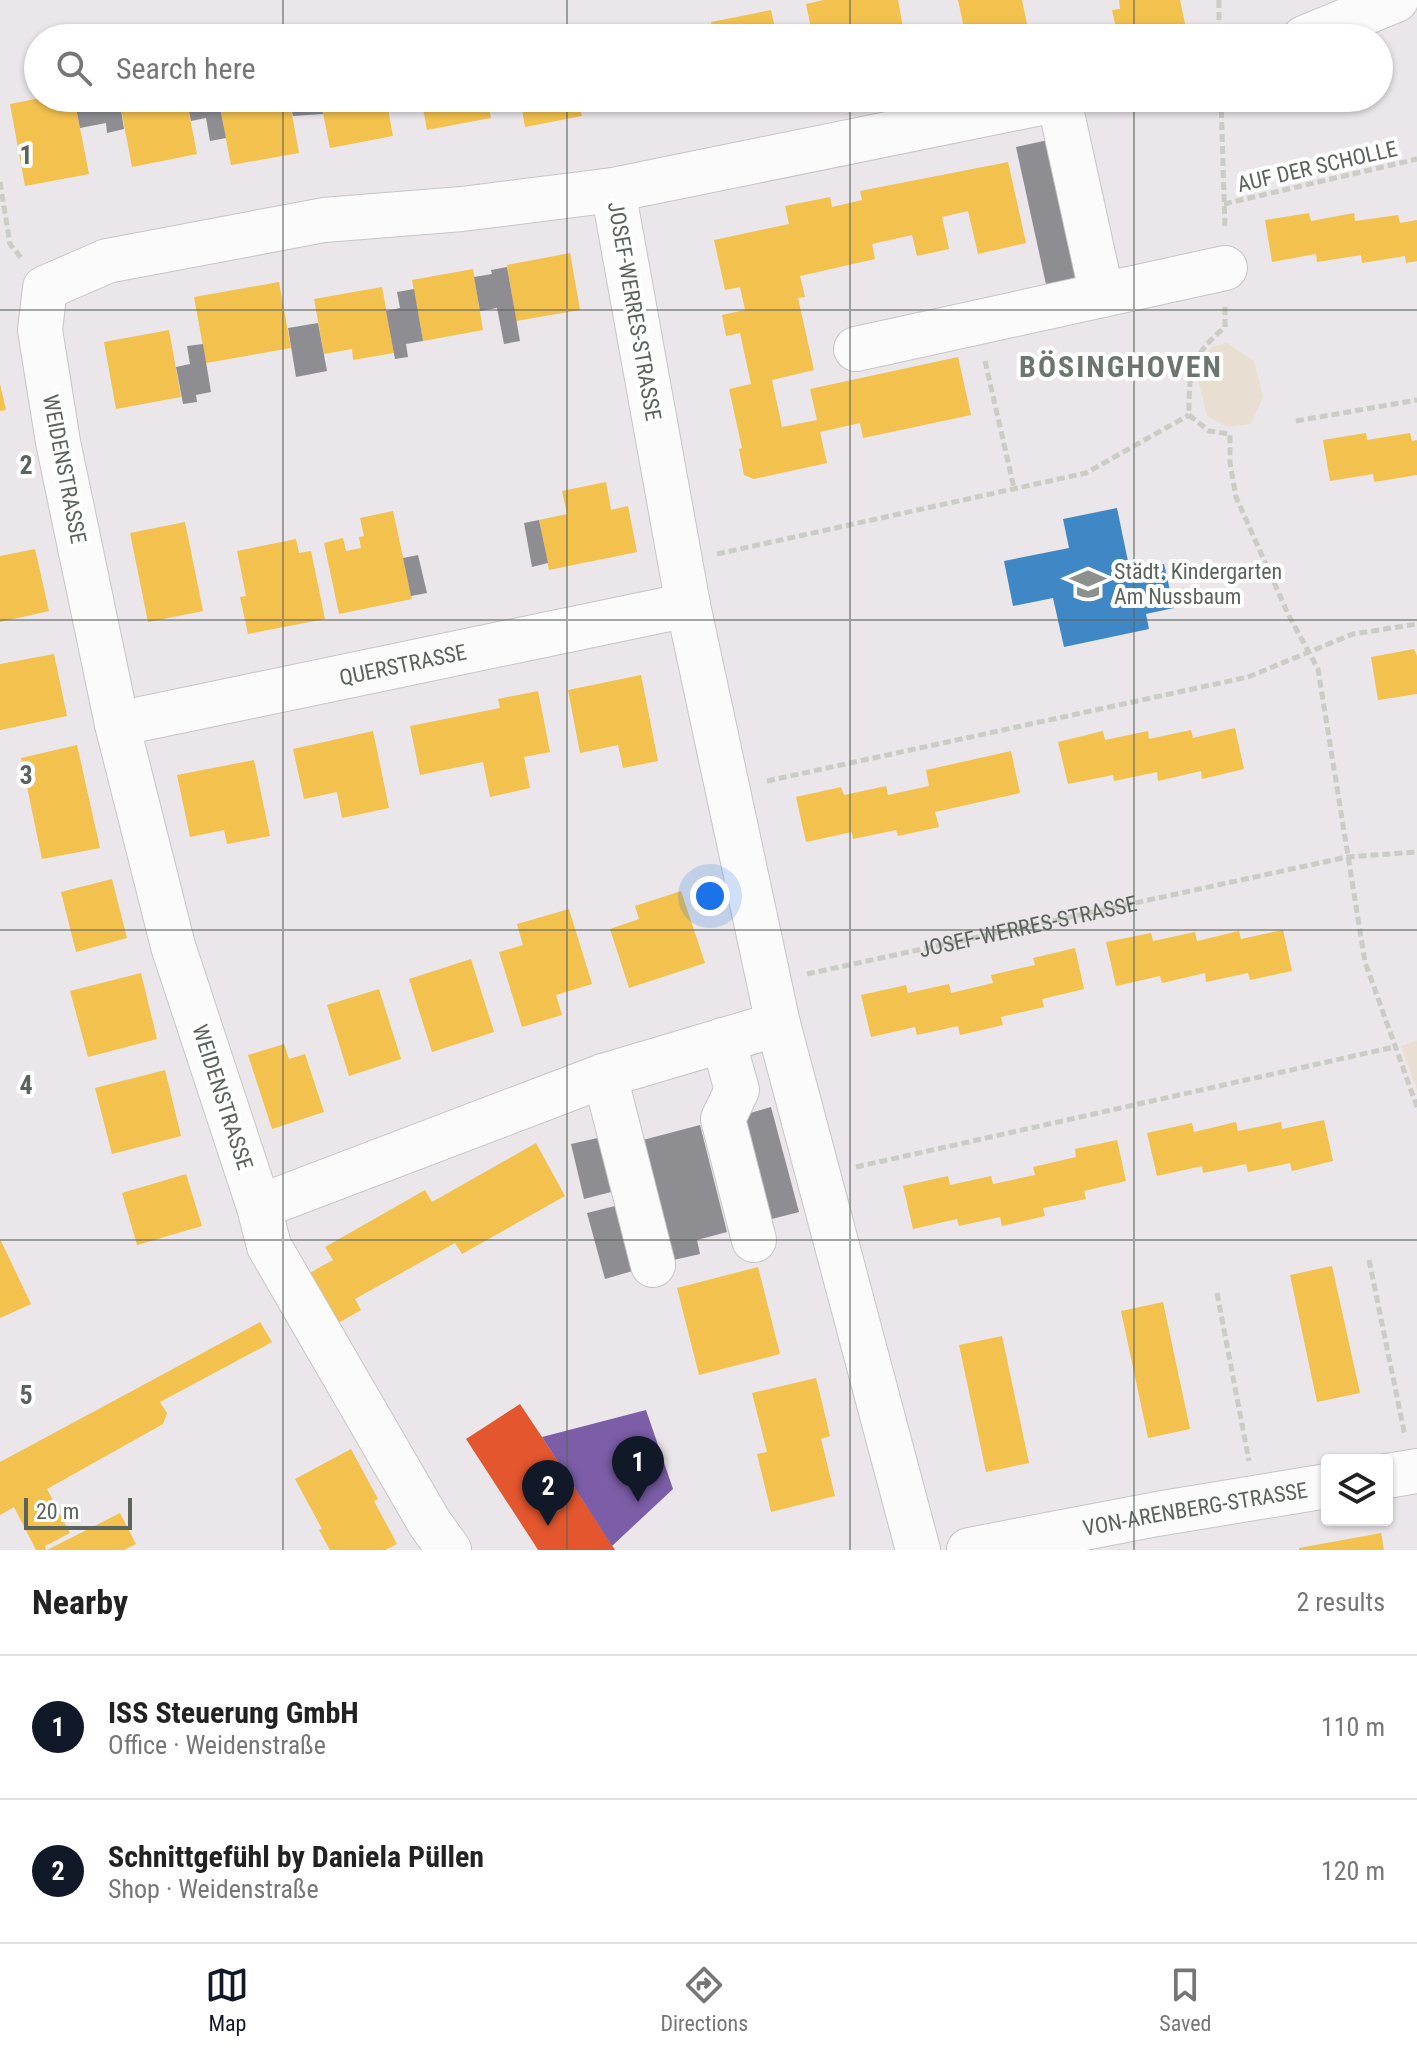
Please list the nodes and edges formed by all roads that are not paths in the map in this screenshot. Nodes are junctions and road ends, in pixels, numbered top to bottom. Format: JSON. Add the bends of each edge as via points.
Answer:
{"nodes":[{"id":1,"x":1396,"y":0,"type":"edge"},
{"id":2,"x":1338,"y":24,"type":"edge"},
{"id":3,"x":998,"y":112,"type":"edge"},
{"id":4,"x":1065,"y":112,"type":"edge"},
{"id":5,"x":613,"y":190,"type":"junction"},
{"id":6,"x":1225,"y":268,"type":"road end"},
{"id":7,"x":1102,"y":295,"type":"junction"},
{"id":8,"x":856,"y":349,"type":"dead end"},
{"id":9,"x":688,"y":605,"type":"junction"},
{"id":10,"x":117,"y":724,"type":"junction"},
{"id":11,"x":778,"y":1024,"type":"junction"},
{"id":12,"x":723,"y":1040,"type":"junction"},
{"id":13,"x":603,"y":1076,"type":"junction"},
{"id":14,"x":792,"y":1076,"type":"junction"},
{"id":15,"x":737,"y":1090,"type":"junction"},
{"id":16,"x":259,"y":1207,"type":"junction"},
{"id":17,"x":754,"y":1240,"type":"dead end"},
{"id":18,"x":653,"y":1265,"type":"dead end"},
{"id":19,"x":1321,"y":1487,"type":"edge"},
{"id":20,"x":449,"y":1550,"type":"edge"},
{"id":21,"x":918,"y":1550,"type":"edge"},
{"id":22,"x":969,"y":1550,"type":"edge"}],
"edges":[{"from":1,"to":2,"type":"street"},
{"from":3,"to":5,"type":"street","name":"JOSEF-WERRES-STRASSE"},
{"from":4,"to":7,"type":"street"},
{"from":5,"to":9,"type":"street","name":"JOSEF-WERRES-STRASSE"},
{"from":5,"to":10,"type":"street","name":"WEIDENSTRASSE","via":[[324,220],[107,261],[45,288],[40,330],[58,442]]},
{"from":6,"to":7,"type":"street"},
{"from":7,"to":8,"type":"street"},
{"from":9,"to":10,"type":"street","name":"QUERSTRASSE"},
{"from":9,"to":11,"type":"street","name":"JOSEF-WERRES-STRASSE"},
{"from":10,"to":16,"type":"street","name":"WEIDENSTRASSE","via":[[173,946]]},
{"from":11,"to":12,"type":"street"},
{"from":11,"to":14,"type":"street","name":"JOSEF-WERRES-STRASSE"},
{"from":12,"to":13,"type":"street"},
{"from":12,"to":15,"type":"street"},
{"from":13,"to":16,"type":"street"},
{"from":13,"to":18,"type":"street"},
{"from":14,"to":15,"type":"street"},
{"from":14,"to":21,"type":"street","name":"JOSEF-WERRES-STRASSE"},
{"from":15,"to":17,"type":"street","via":[[723,1119]]},
{"from":16,"to":20,"type":"street","name":"WEIDENSTRASSE","via":[[269,1246]]},
{"from":19,"to":22,"type":"street","name":"VON-ARENBERG-STRASSE"}]}
